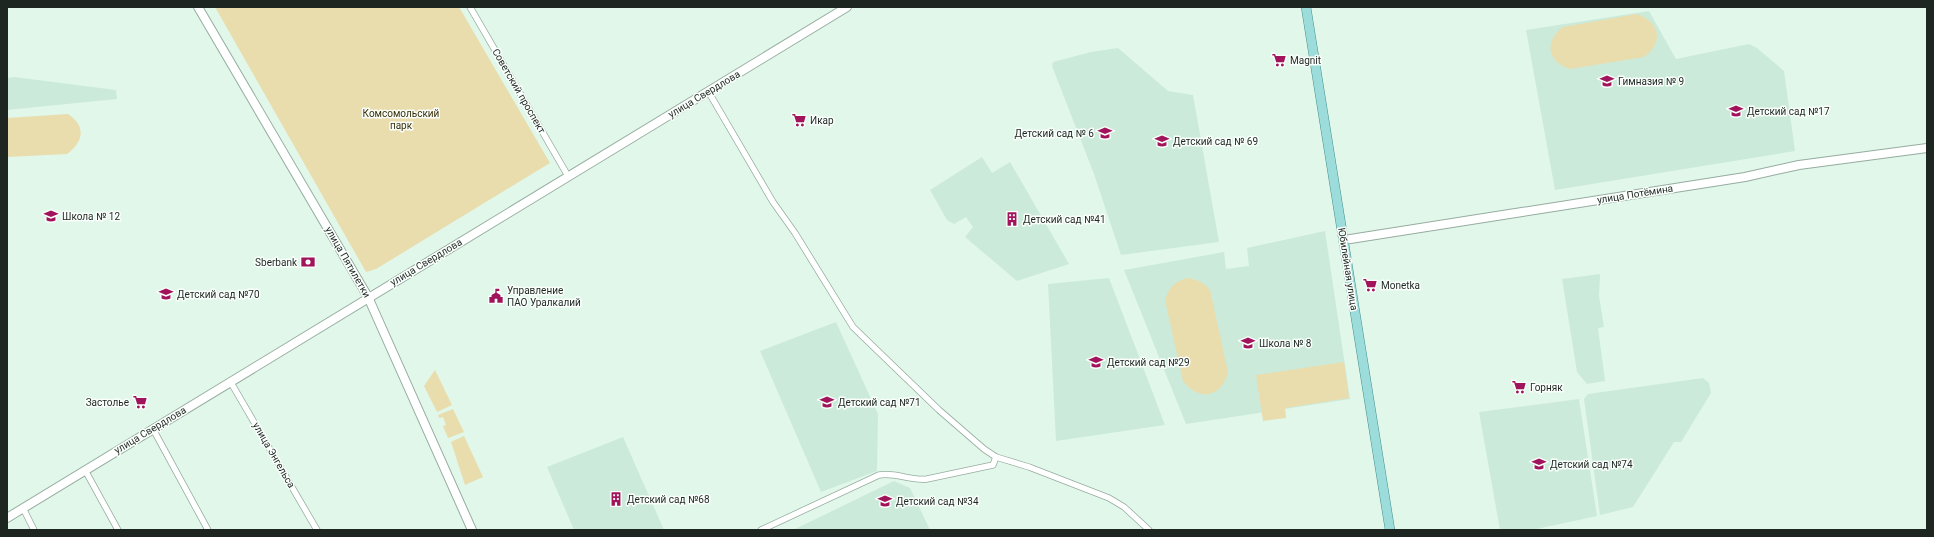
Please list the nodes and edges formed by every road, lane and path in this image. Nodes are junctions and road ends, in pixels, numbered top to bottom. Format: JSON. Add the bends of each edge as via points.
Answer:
{"nodes":[{"id":1,"x":198,"y":7,"type":"edge"},
{"id":2,"x":470,"y":7,"type":"edge"},
{"id":3,"x":847,"y":7,"type":"edge"},
{"id":4,"x":1306,"y":7,"type":"edge"},
{"id":5,"x":708,"y":91,"type":"junction"},
{"id":6,"x":1927,"y":148,"type":"edge"},
{"id":7,"x":568,"y":176,"type":"junction"},
{"id":8,"x":1344,"y":240,"type":"junction"},
{"id":9,"x":368,"y":297,"type":"junction"},
{"id":10,"x":230,"y":381,"type":"junction"},
{"id":11,"x":153,"y":429,"type":"junction"},
{"id":12,"x":996,"y":457,"type":"junction"},
{"id":13,"x":85,"y":470,"type":"junction"},
{"id":14,"x":23,"y":508,"type":"junction"},
{"id":15,"x":7,"y":518,"type":"edge"},
{"id":16,"x":34,"y":530,"type":"edge"},
{"id":17,"x":118,"y":530,"type":"edge"},
{"id":18,"x":208,"y":530,"type":"edge"},
{"id":19,"x":317,"y":530,"type":"edge"},
{"id":20,"x":472,"y":530,"type":"edge"},
{"id":21,"x":761,"y":530,"type":"edge"},
{"id":22,"x":1149,"y":530,"type":"edge"},
{"id":23,"x":1390,"y":530,"type":"edge"}],
"edges":[{"from":1,"to":9,"type":"main road","name":"улица Пятилетки"},
{"from":2,"to":7,"type":"street","name":"Советский проспект"},
{"from":3,"to":5,"type":"main road","name":"улица Свердлова"},
{"from":4,"to":8,"type":"main road","name":"Юбилейная улица"},
{"from":5,"to":7,"type":"main road","name":"улица Свердлова"},
{"from":5,"to":12,"type":"street","via":[[773,202],[853,326],[939,410]]},
{"from":6,"to":8,"type":"main road","name":"улица Потёмина","via":[[1799,165],[1737,178]]},
{"from":7,"to":9,"type":"main road","name":"улица Свердлова"},
{"from":8,"to":23,"type":"main road","name":"Юбилейная улица"},
{"from":9,"to":10,"type":"main road","name":"улица Свердлова"},
{"from":9,"to":20,"type":"main road","name":"улица Пятилетки"},
{"from":10,"to":11,"type":"main road","name":"улица Свердлова"},
{"from":10,"to":19,"type":"street","name":"улица Энгельса"},
{"from":11,"to":13,"type":"main road","name":"улица Свердлова"},
{"from":11,"to":18,"type":"street"},
{"from":12,"to":21,"type":"street","via":[[993,465],[927,479],[916,480],[891,473],[879,475]]},
{"from":12,"to":22,"type":"street","via":[[1109,498]]},
{"from":13,"to":14,"type":"main road","name":"улица Свердлова"},
{"from":13,"to":17,"type":"street"},
{"from":14,"to":15,"type":"main road","name":"улица Свердлова"},
{"from":14,"to":16,"type":"street"}]}
